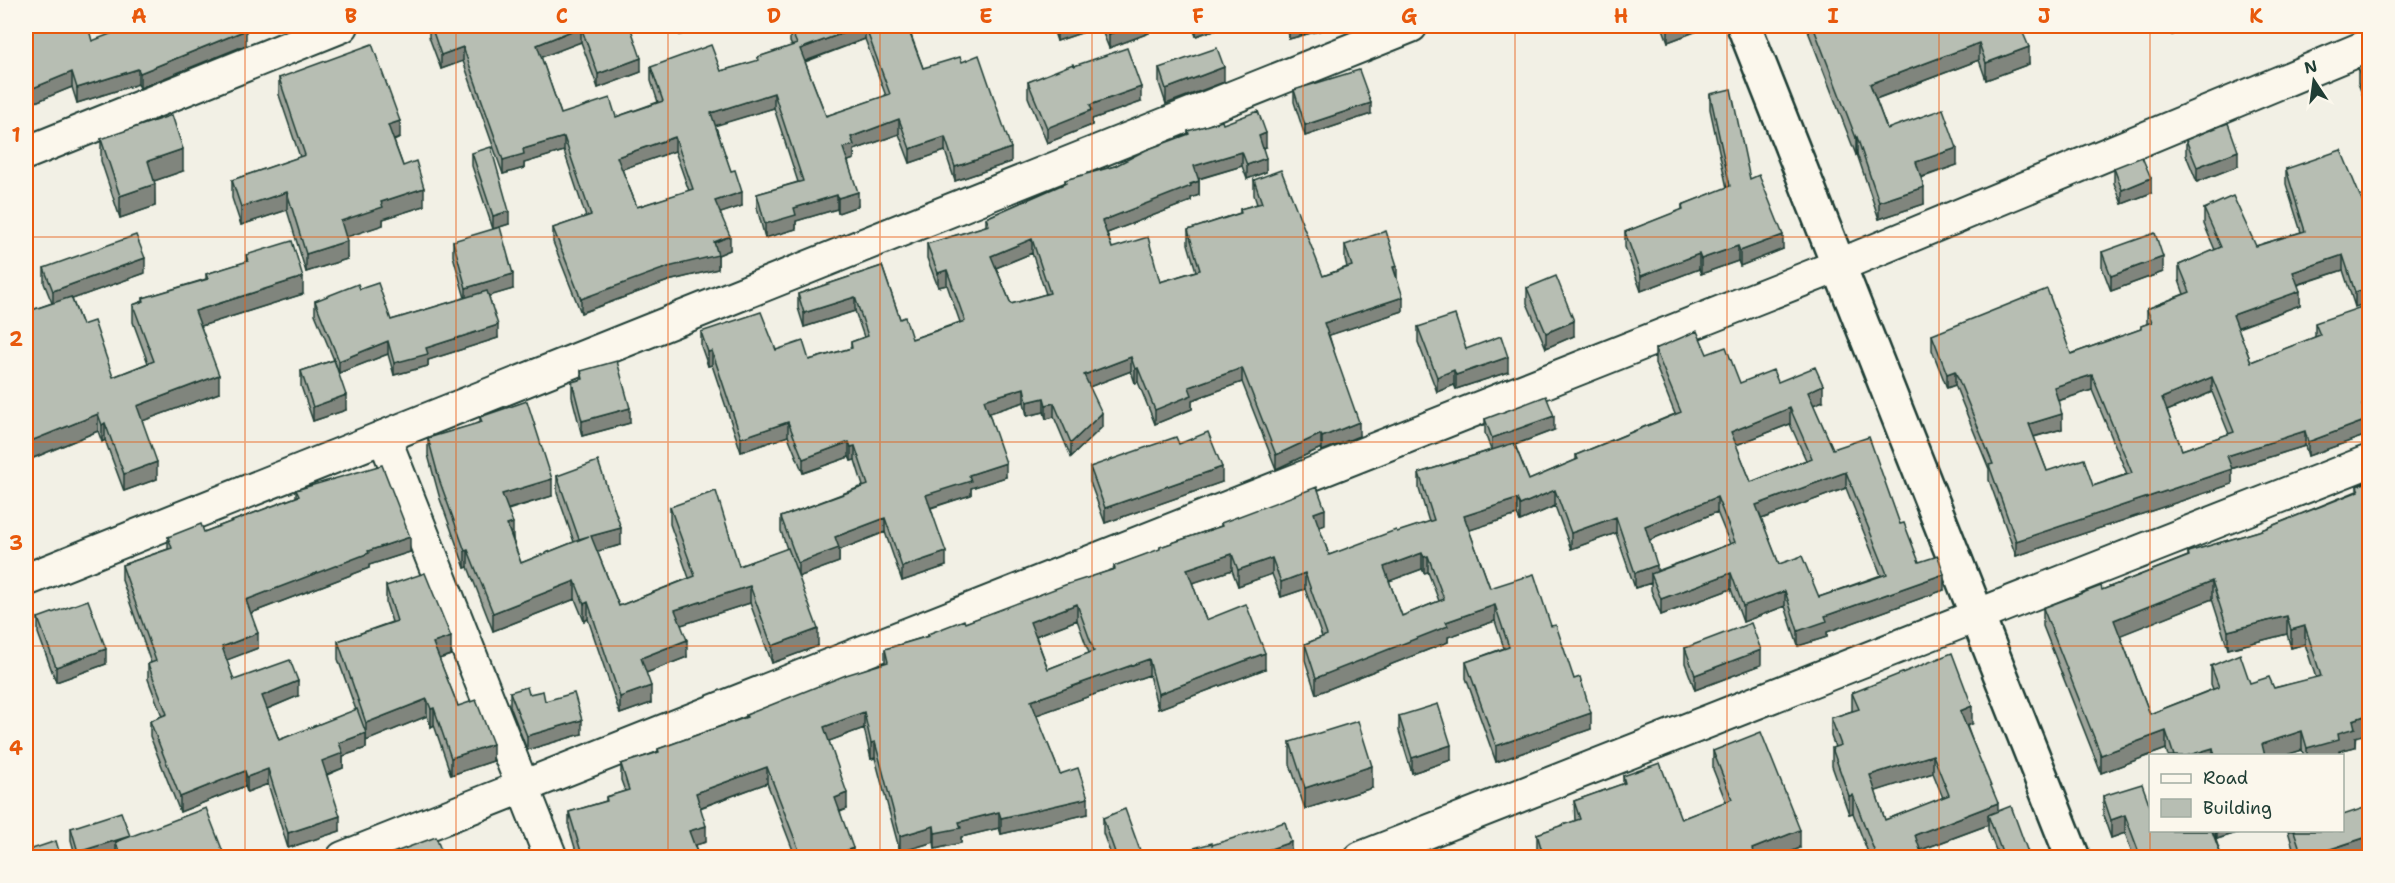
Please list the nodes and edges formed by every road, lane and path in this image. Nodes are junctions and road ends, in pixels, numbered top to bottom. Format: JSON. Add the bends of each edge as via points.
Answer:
{"nodes":[{"id":1,"x":342,"y":26,"type":"edge"},
{"id":2,"x":1411,"y":26,"type":"edge"},
{"id":3,"x":1744,"y":26,"type":"edge"},
{"id":4,"x":2370,"y":45,"type":"edge"},
{"id":5,"x":26,"y":153,"type":"edge"},
{"id":6,"x":1840,"y":265,"type":"junction"},
{"id":7,"x":384,"y":437,"type":"junction"},
{"id":8,"x":2370,"y":461,"type":"edge"},
{"id":9,"x":26,"y":580,"type":"edge"},
{"id":10,"x":1977,"y":616,"type":"junction"},
{"id":11,"x":523,"y":786,"type":"junction"},
{"id":12,"x":343,"y":858,"type":"edge"},
{"id":13,"x":551,"y":858,"type":"edge"},
{"id":14,"x":1361,"y":858,"type":"edge"},
{"id":15,"x":2073,"y":858,"type":"edge"}],
"edges":[{"from":1,"to":5,"type":"street"},
{"from":2,"to":7,"type":"street"},
{"from":3,"to":6,"type":"main road"},
{"from":4,"to":6,"type":"street"},
{"from":6,"to":10,"type":"main road"},
{"from":6,"to":11,"type":"street"},
{"from":7,"to":9,"type":"street"},
{"from":7,"to":11,"type":"street"},
{"from":8,"to":10,"type":"street"},
{"from":10,"to":14,"type":"street"},
{"from":10,"to":15,"type":"main road"},
{"from":11,"to":12,"type":"street"},
{"from":11,"to":13,"type":"street"}]}
